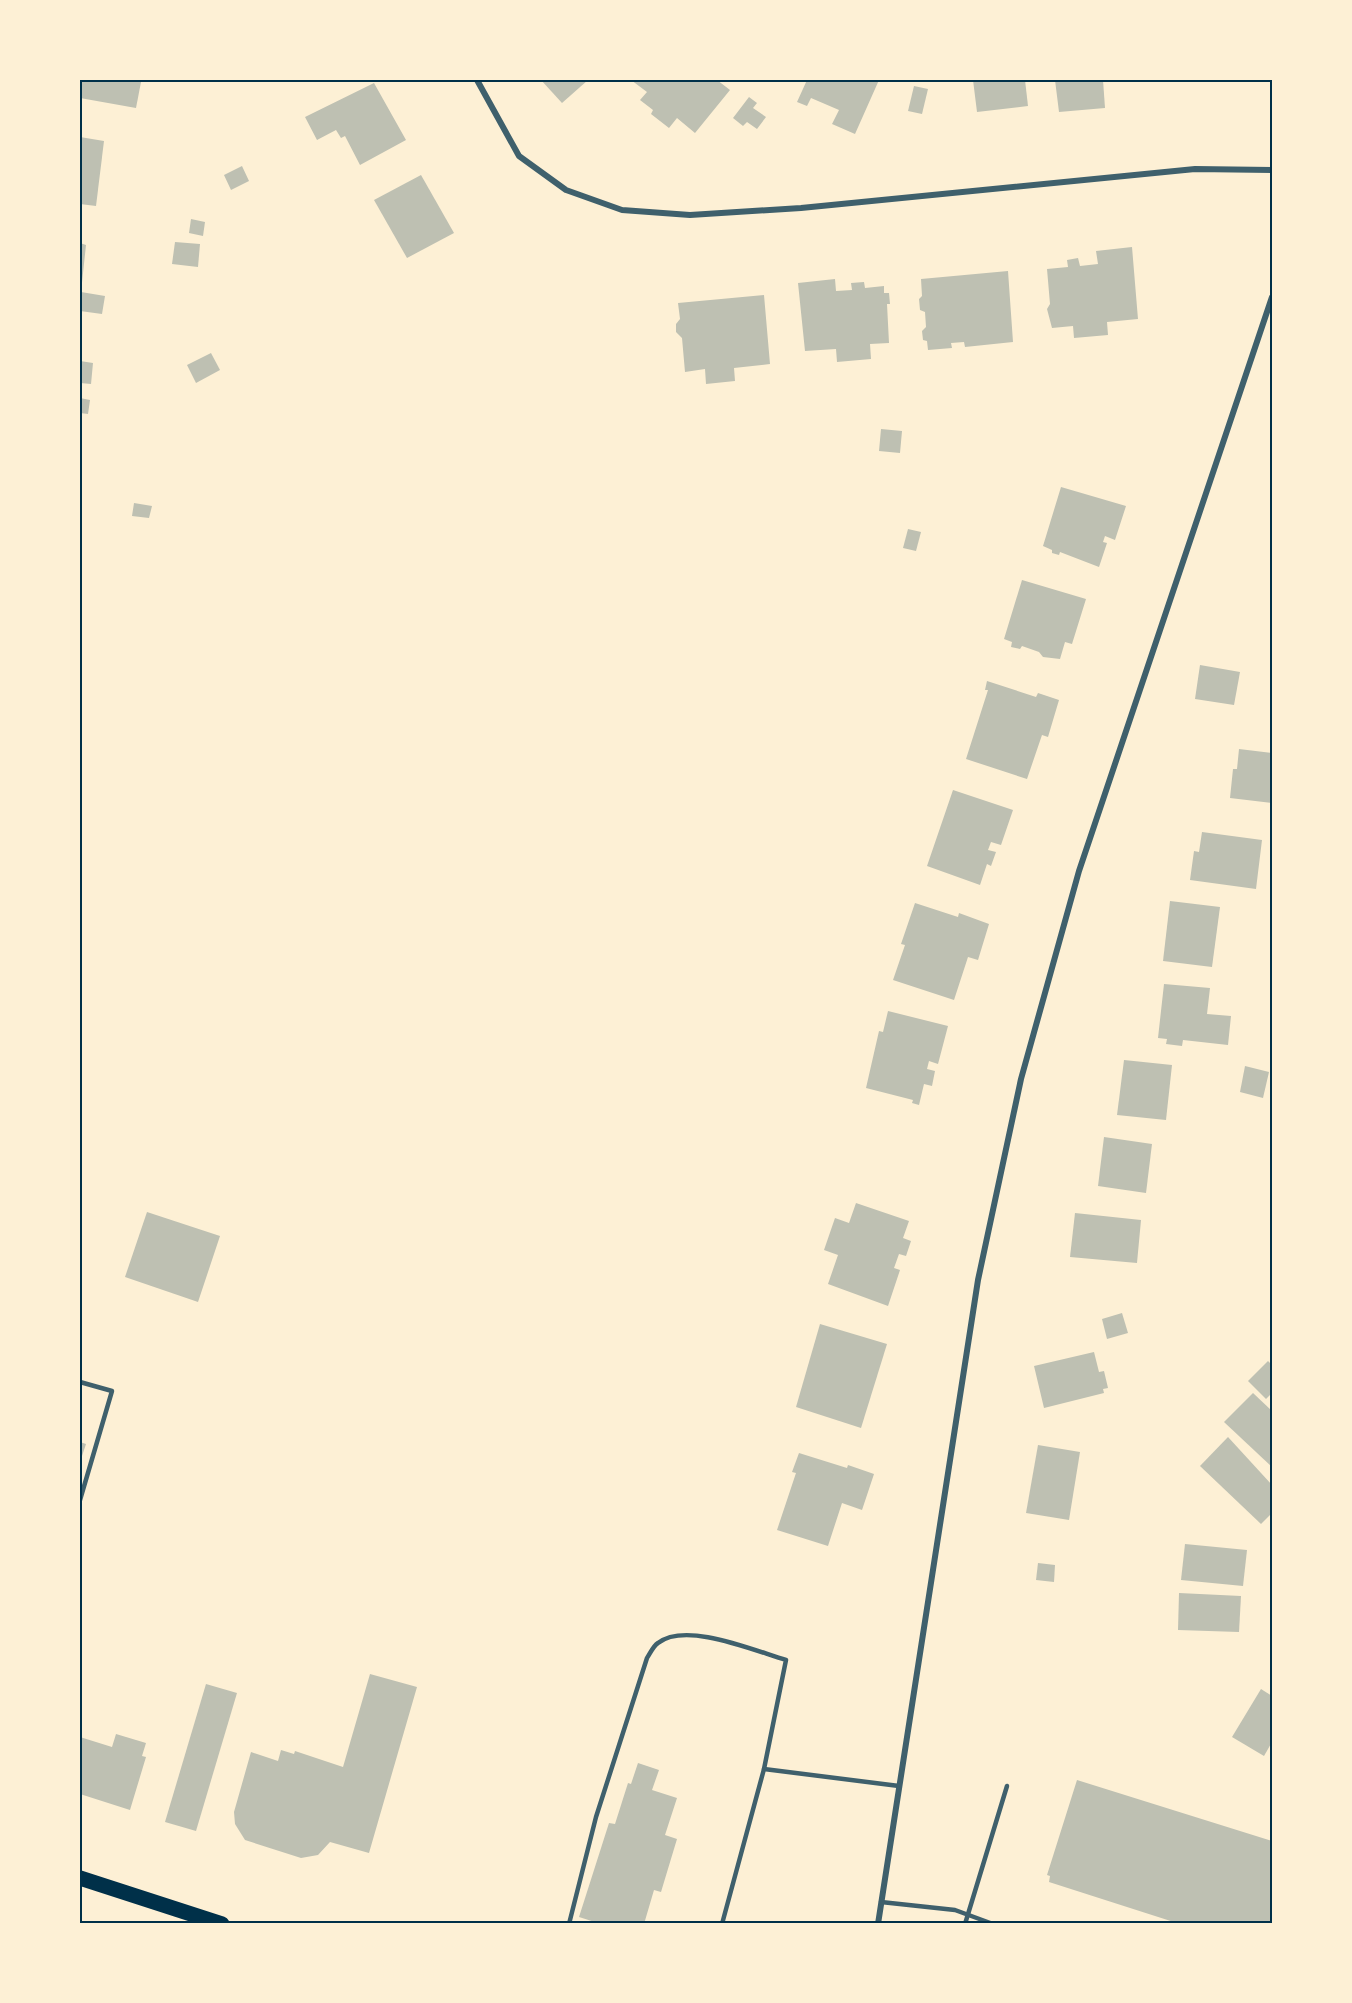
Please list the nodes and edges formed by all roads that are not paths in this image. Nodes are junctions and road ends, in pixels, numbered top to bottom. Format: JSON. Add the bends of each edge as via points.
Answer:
{"nodes":[{"id":1,"x":477,"y":80,"type":"edge"},
{"id":2,"x":1272,"y":170,"type":"edge"},
{"id":3,"x":1272,"y":297,"type":"edge"},
{"id":4,"x":80,"y":1382,"type":"edge"},
{"id":5,"x":80,"y":1500,"type":"edge"},
{"id":6,"x":764,"y":1769,"type":"junction"},
{"id":7,"x":899,"y":1786,"type":"junction"},
{"id":8,"x":1006,"y":1786,"type":"dead end"},
{"id":9,"x":80,"y":1878,"type":"edge"},
{"id":10,"x":881,"y":1902,"type":"junction"},
{"id":11,"x":967,"y":1915,"type":"junction"},
{"id":12,"x":222,"y":1923,"type":"edge"},
{"id":13,"x":569,"y":1923,"type":"edge"},
{"id":14,"x":722,"y":1923,"type":"edge"},
{"id":15,"x":878,"y":1923,"type":"edge"},
{"id":16,"x":965,"y":1923,"type":"edge"},
{"id":17,"x":993,"y":1923,"type":"edge"}],
"edges":[{"from":1,"to":2,"type":"street","via":[[519,156],[566,190],[622,210],[690,215],[801,208],[1196,169]]},
{"from":3,"to":7,"type":"street","via":[[1079,871],[1021,1079],[978,1280]]},
{"from":4,"to":5,"type":"lane","via":[[112,1391]]},
{"from":6,"to":7,"type":"lane"},
{"from":6,"to":13,"type":"lane","via":[[786,1660],[699,1635],[675,1636],[657,1643],[647,1658],[600,1806]]},
{"from":6,"to":14,"type":"lane"},
{"from":7,"to":10,"type":"street"},
{"from":8,"to":11,"type":"lane"},
{"from":9,"to":12,"type":"main road"},
{"from":10,"to":11,"type":"lane","via":[[955,1910]]},
{"from":10,"to":15,"type":"street"},
{"from":11,"to":16,"type":"lane"},
{"from":11,"to":17,"type":"lane"}]}
